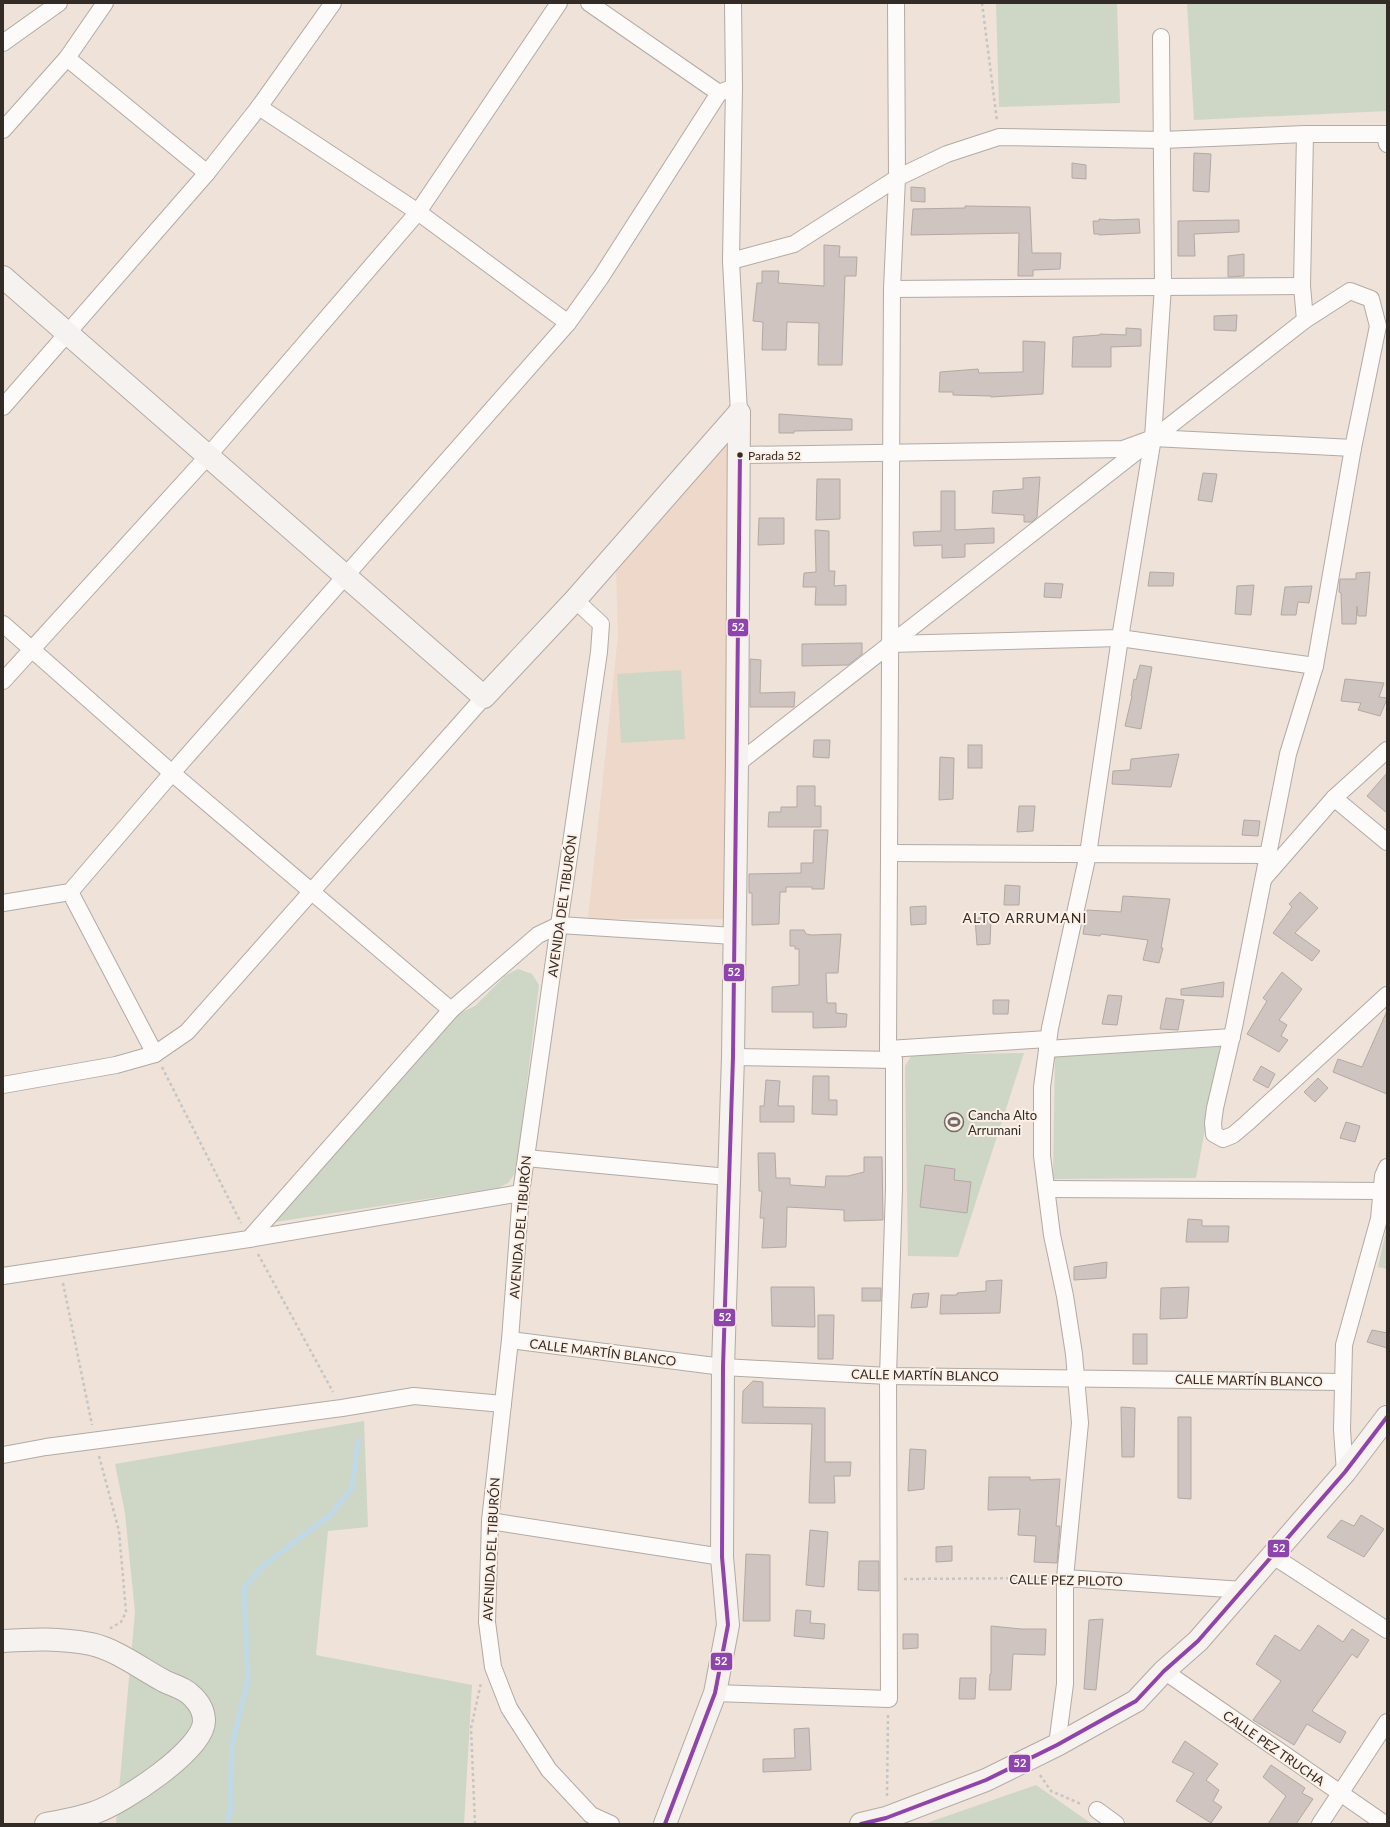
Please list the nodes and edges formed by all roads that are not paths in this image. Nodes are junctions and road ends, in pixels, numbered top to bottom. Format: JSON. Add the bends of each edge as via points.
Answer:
{"nodes":[{"id":1,"x":59,"y":3,"type":"edge"},
{"id":2,"x":105,"y":3,"type":"edge"},
{"id":3,"x":333,"y":3,"type":"edge"},
{"id":4,"x":559,"y":3,"type":"edge"},
{"id":5,"x":589,"y":3,"type":"edge"},
{"id":6,"x":733,"y":3,"type":"edge"},
{"id":7,"x":896,"y":3,"type":"edge"},
{"id":8,"x":1161,"y":37,"type":"dead end"},
{"id":9,"x":3,"y":44,"type":"edge"},
{"id":10,"x":67,"y":58,"type":"junction"},
{"id":11,"x":734,"y":87,"type":"junction"},
{"id":12,"x":719,"y":93,"type":"junction"},
{"id":13,"x":259,"y":107,"type":"junction"},
{"id":14,"x":3,"y":130,"type":"edge"},
{"id":15,"x":1305,"y":134,"type":"junction"},
{"id":16,"x":1162,"y":140,"type":"junction"},
{"id":17,"x":1387,"y":144,"type":"edge"},
{"id":18,"x":207,"y":173,"type":"junction"},
{"id":19,"x":897,"y":178,"type":"junction"},
{"id":20,"x":418,"y":212,"type":"junction"},
{"id":21,"x":730,"y":260,"type":"junction"},
{"id":22,"x":3,"y":277,"type":"edge"},
{"id":23,"x":1163,"y":286,"type":"junction"},
{"id":24,"x":1302,"y":286,"type":"junction"},
{"id":25,"x":892,"y":289,"type":"junction"},
{"id":26,"x":1305,"y":320,"type":"junction"},
{"id":27,"x":568,"y":323,"type":"junction"},
{"id":28,"x":66,"y":334,"type":"junction"},
{"id":29,"x":3,"y":407,"type":"edge"},
{"id":30,"x":739,"y":413,"type":"junction"},
{"id":31,"x":1153,"y":438,"type":"junction"},
{"id":32,"x":1353,"y":448,"type":"junction"},
{"id":33,"x":892,"y":452,"type":"junction"},
{"id":34,"x":740,"y":455,"type":"junction"},
{"id":35,"x":208,"y":456,"type":"junction"},
{"id":36,"x":346,"y":577,"type":"junction"},
{"id":37,"x":575,"y":600,"type":"junction"},
{"id":38,"x":3,"y":624,"type":"edge"},
{"id":39,"x":1120,"y":638,"type":"junction"},
{"id":40,"x":889,"y":644,"type":"junction"},
{"id":41,"x":32,"y":649,"type":"junction"},
{"id":42,"x":1315,"y":666,"type":"junction"},
{"id":43,"x":3,"y":681,"type":"edge"},
{"id":44,"x":484,"y":697,"type":"junction"},
{"id":45,"x":1387,"y":750,"type":"edge"},
{"id":46,"x":737,"y":764,"type":"junction"},
{"id":47,"x":172,"y":773,"type":"junction"},
{"id":48,"x":1334,"y":798,"type":"junction"},
{"id":49,"x":1387,"y":842,"type":"edge"},
{"id":50,"x":889,"y":853,"type":"junction"},
{"id":51,"x":1088,"y":854,"type":"junction"},
{"id":52,"x":1269,"y":855,"type":"junction"},
{"id":53,"x":1264,"y":878,"type":"junction"},
{"id":54,"x":311,"y":891,"type":"junction"},
{"id":55,"x":70,"y":892,"type":"junction"},
{"id":56,"x":3,"y":903,"type":"edge"},
{"id":57,"x":559,"y":925,"type":"junction"},
{"id":58,"x":734,"y":936,"type":"junction"},
{"id":59,"x":1387,"y":995,"type":"edge"},
{"id":60,"x":451,"y":1010,"type":"junction"},
{"id":61,"x":1232,"y":1037,"type":"junction"},
{"id":62,"x":1048,"y":1044,"type":"junction"},
{"id":63,"x":155,"y":1054,"type":"junction"},
{"id":64,"x":891,"y":1054,"type":"junction"},
{"id":65,"x":733,"y":1057,"type":"junction"},
{"id":66,"x":3,"y":1085,"type":"edge"},
{"id":67,"x":526,"y":1158,"type":"junction"},
{"id":68,"x":1387,"y":1167,"type":"edge"},
{"id":69,"x":728,"y":1177,"type":"junction"},
{"id":70,"x":1047,"y":1189,"type":"junction"},
{"id":71,"x":1382,"y":1191,"type":"junction"},
{"id":72,"x":521,"y":1193,"type":"junction"},
{"id":73,"x":1383,"y":1216,"type":"edge"},
{"id":74,"x":249,"y":1239,"type":"junction"},
{"id":75,"x":3,"y":1276,"type":"edge"},
{"id":76,"x":510,"y":1340,"type":"junction"},
{"id":77,"x":723,"y":1367,"type":"junction"},
{"id":78,"x":888,"y":1376,"type":"junction"},
{"id":79,"x":1076,"y":1377,"type":"junction"},
{"id":80,"x":1342,"y":1382,"type":"junction"},
{"id":81,"x":503,"y":1404,"type":"junction"},
{"id":82,"x":1387,"y":1417,"type":"edge"},
{"id":83,"x":3,"y":1455,"type":"edge"},
{"id":84,"x":1346,"y":1472,"type":"junction"},
{"id":85,"x":490,"y":1521,"type":"junction"},
{"id":86,"x":1272,"y":1556,"type":"junction"},
{"id":87,"x":722,"y":1557,"type":"junction"},
{"id":88,"x":1065,"y":1578,"type":"junction"},
{"id":89,"x":1243,"y":1590,"type":"junction"},
{"id":90,"x":1387,"y":1630,"type":"edge"},
{"id":91,"x":3,"y":1641,"type":"edge"},
{"id":92,"x":1164,"y":1671,"type":"junction"},
{"id":93,"x":714,"y":1693,"type":"junction"},
{"id":94,"x":1387,"y":1722,"type":"edge"},
{"id":95,"x":1057,"y":1745,"type":"junction"},
{"id":96,"x":1340,"y":1794,"type":"junction"},
{"id":97,"x":1097,"y":1810,"type":"road end"},
{"id":98,"x":59,"y":1823,"type":"edge"},
{"id":99,"x":611,"y":1824,"type":"edge"},
{"id":100,"x":666,"y":1824,"type":"edge"},
{"id":101,"x":861,"y":1824,"type":"edge"},
{"id":102,"x":1116,"y":1824,"type":"edge"},
{"id":103,"x":1320,"y":1824,"type":"edge"},
{"id":104,"x":1385,"y":1824,"type":"edge"}],
"edges":[{"from":1,"to":9,"type":"street"},
{"from":2,"to":10,"type":"street"},
{"from":3,"to":13,"type":"street"},
{"from":4,"to":20,"type":"street"},
{"from":5,"to":12,"type":"street"},
{"from":6,"to":11,"type":"street"},
{"from":7,"to":19,"type":"street"},
{"from":8,"to":16,"type":"street"},
{"from":10,"to":14,"type":"street"},
{"from":10,"to":18,"type":"street"},
{"from":11,"to":12,"type":"street"},
{"from":11,"to":21,"type":"street"},
{"from":12,"to":27,"type":"street","via":[[601,277]]},
{"from":13,"to":18,"type":"street"},
{"from":13,"to":20,"type":"street"},
{"from":15,"to":16,"type":"street"},
{"from":15,"to":17,"type":"street","via":[[1384,134]]},
{"from":15,"to":24,"type":"street"},
{"from":16,"to":19,"type":"street","via":[[999,137],[947,154]]},
{"from":16,"to":23,"type":"street"},
{"from":18,"to":28,"type":"street"},
{"from":19,"to":21,"type":"street","via":[[794,244]]},
{"from":19,"to":25,"type":"street"},
{"from":20,"to":27,"type":"street"},
{"from":20,"to":35,"type":"street"},
{"from":21,"to":30,"type":"street"},
{"from":22,"to":28,"type":"street"},
{"from":23,"to":24,"type":"street"},
{"from":23,"to":25,"type":"street"},
{"from":23,"to":31,"type":"street"},
{"from":24,"to":26,"type":"street"},
{"from":25,"to":33,"type":"street"},
{"from":26,"to":31,"type":"street"},
{"from":26,"to":32,"type":"street","via":[[1350,292],[1371,299],[1378,326]]},
{"from":27,"to":36,"type":"street"},
{"from":28,"to":29,"type":"street"},
{"from":28,"to":35,"type":"street"},
{"from":30,"to":34,"type":"street"},
{"from":30,"to":37,"type":"street"},
{"from":31,"to":32,"type":"street"},
{"from":31,"to":33,"type":"street","via":[[1123,449]]},
{"from":31,"to":39,"type":"street"},
{"from":31,"to":40,"type":"street"},
{"from":32,"to":42,"type":"street"},
{"from":33,"to":34,"type":"street"},
{"from":33,"to":40,"type":"street"},
{"from":34,"to":46,"type":"street"},
{"from":35,"to":36,"type":"street"},
{"from":35,"to":41,"type":"street"},
{"from":36,"to":44,"type":"street"},
{"from":36,"to":47,"type":"street"},
{"from":37,"to":44,"type":"street"},
{"from":37,"to":57,"type":"street","name":"AVENIDA DEL TIBURÓN","via":[[601,624]]},
{"from":38,"to":41,"type":"street"},
{"from":39,"to":40,"type":"street"},
{"from":39,"to":42,"type":"street"},
{"from":39,"to":51,"type":"street"},
{"from":40,"to":46,"type":"street"},
{"from":40,"to":50,"type":"street"},
{"from":41,"to":43,"type":"street"},
{"from":41,"to":47,"type":"street"},
{"from":42,"to":52,"type":"street","via":[[1288,754]]},
{"from":44,"to":54,"type":"street"},
{"from":45,"to":48,"type":"street"},
{"from":46,"to":58,"type":"street"},
{"from":47,"to":54,"type":"street"},
{"from":47,"to":55,"type":"street"},
{"from":48,"to":49,"type":"street"},
{"from":48,"to":53,"type":"street"},
{"from":50,"to":51,"type":"street"},
{"from":50,"to":64,"type":"street"},
{"from":51,"to":52,"type":"street"},
{"from":51,"to":62,"type":"street"},
{"from":52,"to":53,"type":"street"},
{"from":53,"to":61,"type":"street"},
{"from":54,"to":60,"type":"street"},
{"from":54,"to":63,"type":"street","via":[[187,1032]]},
{"from":55,"to":56,"type":"street"},
{"from":55,"to":63,"type":"street"},
{"from":57,"to":58,"type":"street"},
{"from":57,"to":60,"type":"street","via":[[538,935]]},
{"from":57,"to":67,"type":"street","name":"AVENIDA DEL TIBURÓN"},
{"from":58,"to":65,"type":"street"},
{"from":59,"to":61,"type":"street","via":[[1246,1124],[1233,1135],[1223,1139],[1214,1134],[1213,1123]]},
{"from":60,"to":74,"type":"street"},
{"from":61,"to":62,"type":"street"},
{"from":62,"to":64,"type":"street"},
{"from":62,"to":70,"type":"street","via":[[1042,1087],[1042,1156]]},
{"from":63,"to":66,"type":"street","via":[[116,1065]]},
{"from":64,"to":65,"type":"street"},
{"from":64,"to":78,"type":"street","via":[[894,1189]]},
{"from":65,"to":69,"type":"street"},
{"from":67,"to":69,"type":"street"},
{"from":67,"to":72,"type":"street","name":"AVENIDA DEL TIBURÓN"},
{"from":68,"to":71,"type":"street","via":[[1383,1176]]},
{"from":69,"to":77,"type":"street"},
{"from":70,"to":71,"type":"street"},
{"from":70,"to":79,"type":"street","via":[[1052,1235],[1065,1296]]},
{"from":71,"to":73,"type":"street"},
{"from":72,"to":74,"type":"street"},
{"from":72,"to":76,"type":"street","name":"AVENIDA DEL TIBURÓN"},
{"from":73,"to":80,"type":"street","via":[[1344,1345]]},
{"from":74,"to":75,"type":"street"},
{"from":76,"to":77,"type":"street","name":"CALLE MARTÍN BLANCO"},
{"from":76,"to":81,"type":"street","name":"AVENIDA DEL TIBURÓN"},
{"from":77,"to":78,"type":"street","name":"CALLE MARTÍN BLANCO"},
{"from":77,"to":87,"type":"street"},
{"from":78,"to":79,"type":"street","name":"CALLE MARTÍN BLANCO"},
{"from":78,"to":93,"type":"street","via":[[889,1699]]},
{"from":79,"to":80,"type":"street","name":"CALLE MARTÍN BLANCO"},
{"from":79,"to":88,"type":"street","via":[[1080,1424]]},
{"from":80,"to":84,"type":"street","via":[[1342,1430]]},
{"from":81,"to":83,"type":"street","via":[[414,1396]]},
{"from":81,"to":85,"type":"street","name":"AVENIDA DEL TIBURÓN"},
{"from":82,"to":84,"type":"street"},
{"from":84,"to":86,"type":"street"},
{"from":85,"to":87,"type":"street"},
{"from":85,"to":99,"type":"street","name":"AVENIDA DEL TIBURÓN","via":[[487,1622],[493,1666],[508,1708],[549,1770],[592,1815]]},
{"from":86,"to":89,"type":"street"},
{"from":86,"to":90,"type":"street"},
{"from":87,"to":93,"type":"street","via":[[728,1625]]},
{"from":88,"to":89,"type":"street","name":"CALLE PEZ PILOTO"},
{"from":88,"to":95,"type":"street","via":[[1065,1684]]},
{"from":89,"to":92,"type":"street","via":[[1198,1641]]},
{"from":91,"to":98,"type":"street","via":[[53,1638],[92,1645],[118,1655],[165,1682],[182,1688],[202,1708],[204,1721],[201,1734],[186,1752],[163,1772],[129,1796],[97,1812]]},
{"from":92,"to":95,"type":"street","via":[[1136,1701]]},
{"from":92,"to":96,"type":"street","name":"CALLE PEZ TRUCHA"},
{"from":93,"to":100,"type":"street"},
{"from":94,"to":96,"type":"street"},
{"from":95,"to":101,"type":"street","via":[[986,1780],[886,1818]]},
{"from":96,"to":103,"type":"street"},
{"from":96,"to":104,"type":"street","name":"CALLE PEZ TRUCHA"},
{"from":97,"to":102,"type":"street"}]}
